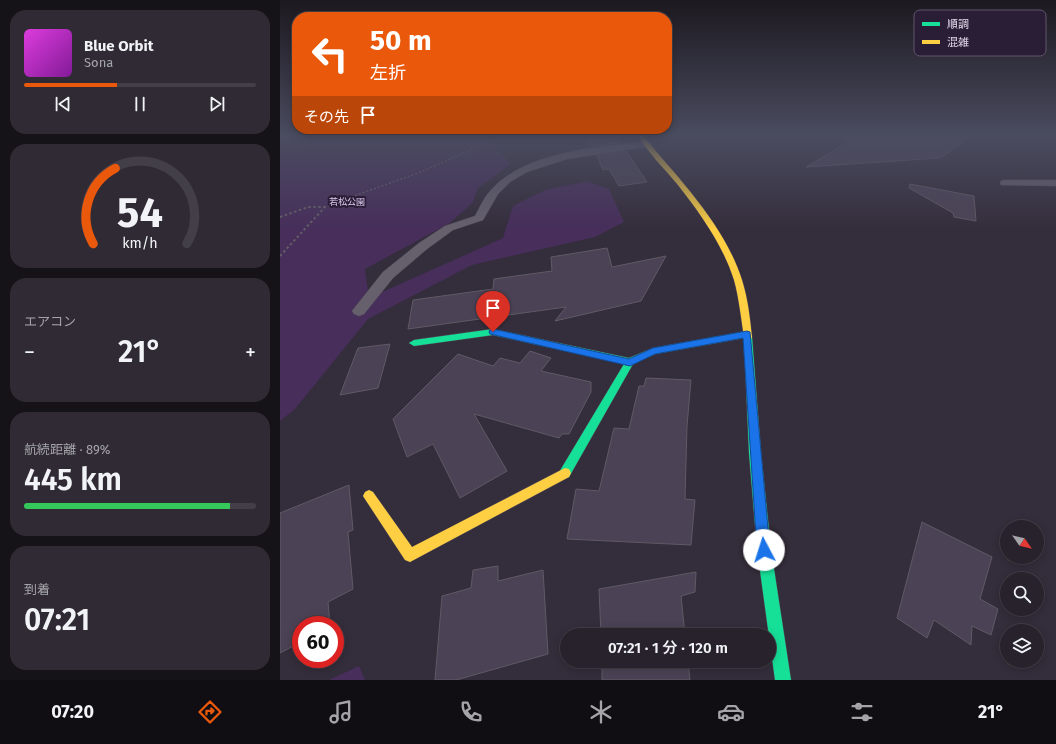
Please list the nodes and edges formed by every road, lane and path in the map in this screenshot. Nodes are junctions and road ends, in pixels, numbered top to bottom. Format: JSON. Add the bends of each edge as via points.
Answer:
{"nodes":[{"id":1,"x":432,"y":167,"type":"edge"},
{"id":2,"x":533,"y":167,"type":"edge"},
{"id":3,"x":666,"y":167,"type":"edge"},
{"id":4,"x":1005,"y":183,"type":"dead end"},
{"id":5,"x":1056,"y":183,"type":"edge"},
{"id":6,"x":325,"y":207,"type":"junction"},
{"id":7,"x":280,"y":217,"type":"edge"},
{"id":8,"x":280,"y":256,"type":"edge"},
{"id":9,"x":359,"y":311,"type":"dead end"},
{"id":10,"x":747,"y":334,"type":"junction"},
{"id":11,"x":414,"y":343,"type":"dead end"},
{"id":12,"x":630,"y":362,"type":"junction"},
{"id":13,"x":369,"y":496,"type":"dead end"},
{"id":14,"x":783,"y":680,"type":"edge"}],
"edges":[{"from":1,"to":6,"type":"path"},
{"from":2,"to":9,"type":"lane","via":[[515,174],[494,191],[479,218],[449,228],[423,246],[388,275]]},
{"from":3,"to":10,"type":"main road","via":[[716,232],[735,272],[741,292]]},
{"from":4,"to":5,"type":"lane"},
{"from":6,"to":7,"type":"path","via":[[307,208]]},
{"from":6,"to":8,"type":"path"},
{"from":10,"to":12,"type":"main road","via":[[653,351]]},
{"from":10,"to":14,"type":"main road","via":[[764,550]]},
{"from":11,"to":12,"type":"main road","via":[[493,332]]},
{"from":12,"to":13,"type":"main road","via":[[567,472],[410,555]]}]}
